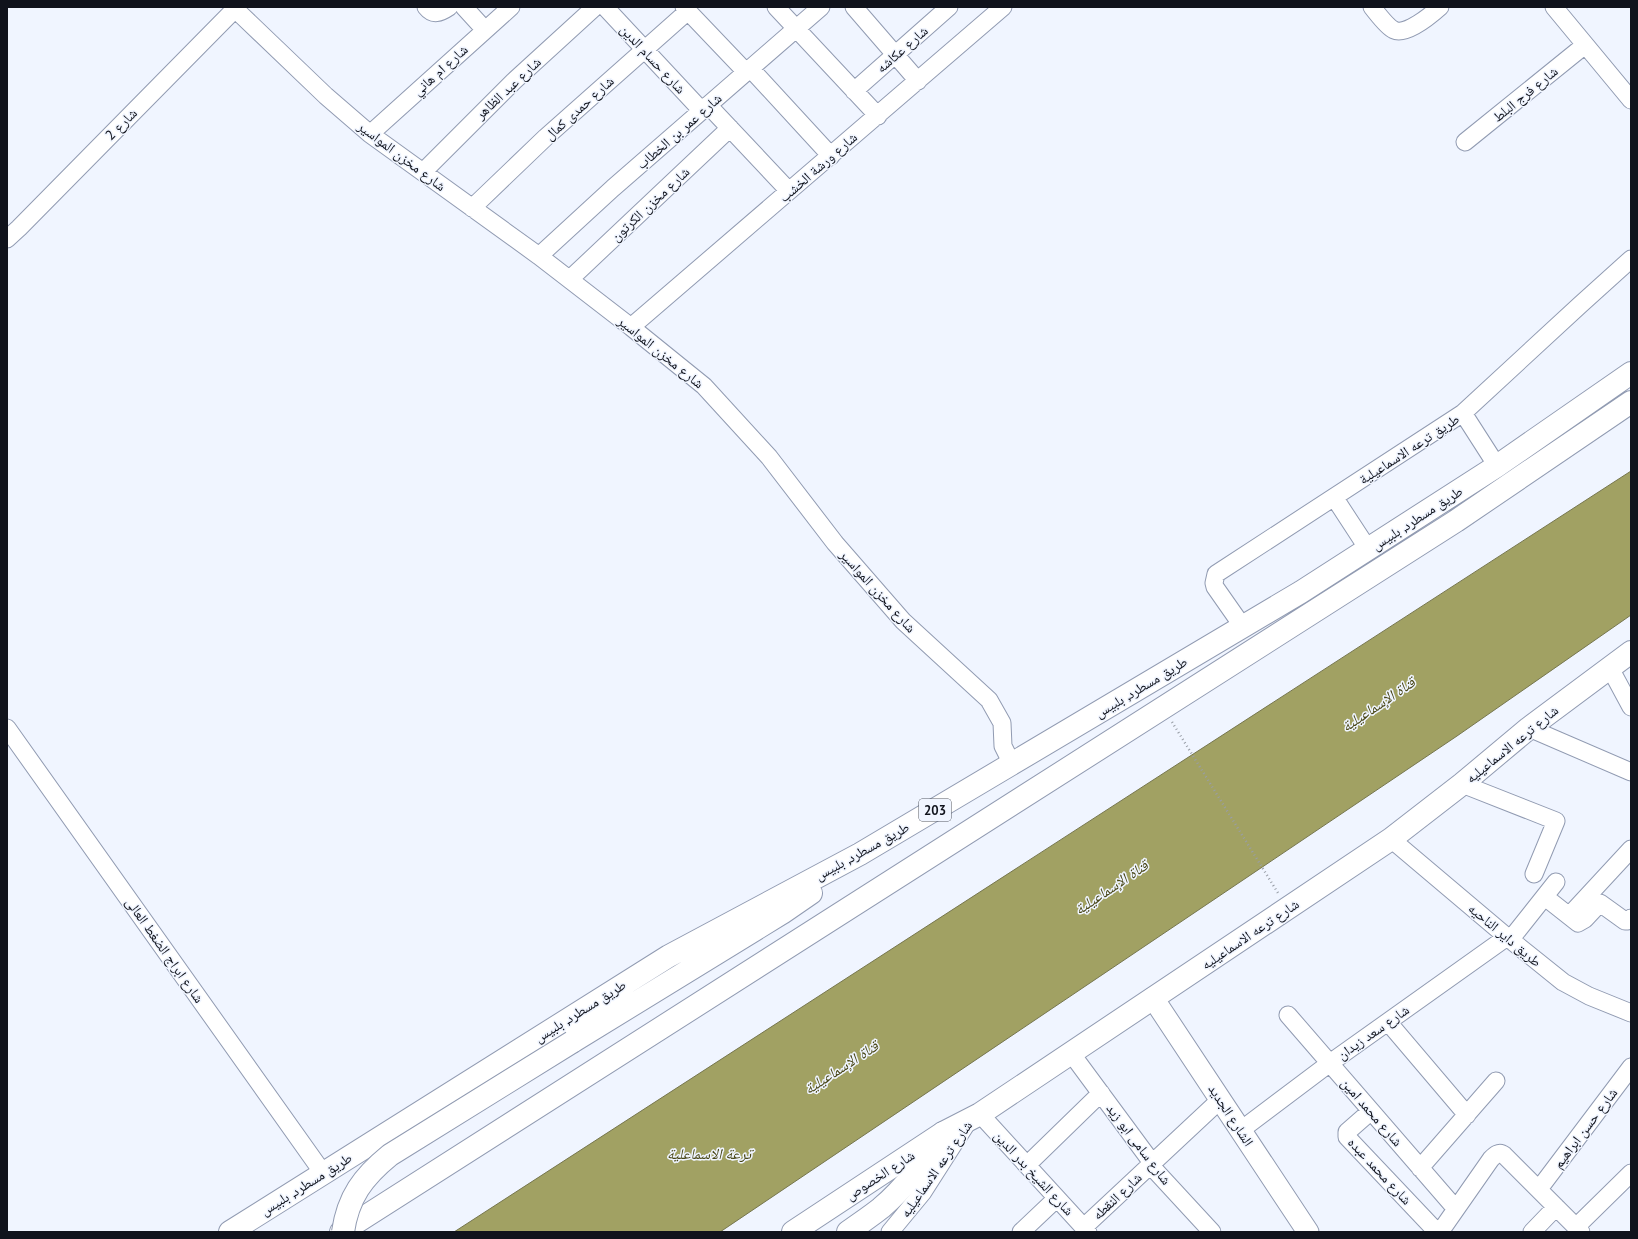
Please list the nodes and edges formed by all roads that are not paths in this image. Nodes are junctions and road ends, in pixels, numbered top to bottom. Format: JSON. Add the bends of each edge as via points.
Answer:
{"nodes":[{"id":1,"x":426,"y":7,"type":"edge"},
{"id":2,"x":449,"y":7,"type":"edge"},
{"id":3,"x":464,"y":7,"type":"edge"},
{"id":4,"x":511,"y":7,"type":"edge"},
{"id":5,"x":595,"y":7,"type":"edge"},
{"id":6,"x":605,"y":7,"type":"edge"},
{"id":7,"x":776,"y":7,"type":"edge"},
{"id":8,"x":821,"y":7,"type":"edge"},
{"id":9,"x":854,"y":7,"type":"edge"},
{"id":10,"x":949,"y":7,"type":"edge"},
{"id":11,"x":1372,"y":7,"type":"edge"},
{"id":12,"x":1440,"y":7,"type":"edge"},
{"id":13,"x":1554,"y":7,"type":"edge"},
{"id":14,"x":234,"y":8,"type":"edge"},
{"id":15,"x":1001,"y":8,"type":"edge"},
{"id":16,"x":686,"y":9,"type":"edge"},
{"id":17,"x":796,"y":29,"type":"junction"},
{"id":18,"x":485,"y":30,"type":"junction"},
{"id":19,"x":1585,"y":45,"type":"junction"},
{"id":20,"x":644,"y":49,"type":"junction"},
{"id":21,"x":895,"y":55,"type":"junction"},
{"id":22,"x":748,"y":70,"type":"junction"},
{"id":23,"x":918,"y":81,"type":"junction"},
{"id":24,"x":854,"y":91,"type":"junction"},
{"id":25,"x":1631,"y":100,"type":"edge"},
{"id":26,"x":705,"y":108,"type":"junction"},
{"id":27,"x":878,"y":116,"type":"junction"},
{"id":28,"x":730,"y":128,"type":"junction"},
{"id":29,"x":370,"y":134,"type":"junction"},
{"id":30,"x":1465,"y":142,"type":"dead end"},
{"id":31,"x":830,"y":156,"type":"junction"},
{"id":32,"x":423,"y":172,"type":"junction"},
{"id":33,"x":789,"y":191,"type":"junction"},
{"id":34,"x":472,"y":208,"type":"junction"},
{"id":35,"x":7,"y":238,"type":"edge"},
{"id":36,"x":539,"y":256,"type":"junction"},
{"id":37,"x":1631,"y":259,"type":"edge"},
{"id":38,"x":570,"y":279,"type":"junction"},
{"id":39,"x":631,"y":327,"type":"junction"},
{"id":40,"x":1631,"y":373,"type":"edge"},
{"id":41,"x":1631,"y":402,"type":"edge"},
{"id":42,"x":1464,"y":414,"type":"junction"},
{"id":43,"x":1498,"y":466,"type":"junction"},
{"id":44,"x":1334,"y":498,"type":"junction"},
{"id":45,"x":1368,"y":549,"type":"junction"},
{"id":46,"x":1243,"y":627,"type":"junction"},
{"id":47,"x":1631,"y":652,"type":"edge"},
{"id":48,"x":1610,"y":668,"type":"junction"},
{"id":49,"x":1631,"y":707,"type":"edge"},
{"id":50,"x":7,"y":728,"type":"edge"},
{"id":51,"x":1529,"y":728,"type":"junction"},
{"id":52,"x":1012,"y":764,"type":"junction"},
{"id":53,"x":1631,"y":772,"type":"edge"},
{"id":54,"x":1462,"y":784,"type":"junction"},
{"id":55,"x":1391,"y":839,"type":"junction"},
{"id":56,"x":1631,"y":849,"type":"edge"},
{"id":57,"x":860,"y":854,"type":"junction"},
{"id":58,"x":1534,"y":874,"type":"dead end"},
{"id":59,"x":1556,"y":882,"type":"dead end"},
{"id":60,"x":1545,"y":897,"type":"junction"},
{"id":61,"x":1569,"y":916,"type":"junction"},
{"id":62,"x":1631,"y":918,"type":"edge"},
{"id":63,"x":1509,"y":939,"type":"junction"},
{"id":64,"x":1153,"y":998,"type":"junction"},
{"id":65,"x":1631,"y":1013,"type":"edge"},
{"id":66,"x":1288,"y":1015,"type":"dead end"},
{"id":67,"x":1388,"y":1022,"type":"junction"},
{"id":68,"x":1071,"y":1053,"type":"junction"},
{"id":69,"x":1330,"y":1063,"type":"junction"},
{"id":70,"x":1631,"y":1067,"type":"edge"},
{"id":71,"x":1496,"y":1081,"type":"dead end"},
{"id":72,"x":1101,"y":1093,"type":"junction"},
{"id":73,"x":1220,"y":1098,"type":"junction"},
{"id":74,"x":1371,"y":1111,"type":"junction"},
{"id":75,"x":1467,"y":1114,"type":"junction"},
{"id":76,"x":974,"y":1117,"type":"junction"},
{"id":77,"x":1241,"y":1130,"type":"junction"},
{"id":78,"x":943,"y":1133,"type":"junction"},
{"id":79,"x":1151,"y":1164,"type":"junction"},
{"id":80,"x":1027,"y":1165,"type":"junction"},
{"id":81,"x":1420,"y":1168,"type":"junction"},
{"id":82,"x":323,"y":1173,"type":"junction"},
{"id":83,"x":1631,"y":1173,"type":"edge"},
{"id":84,"x":1538,"y":1189,"type":"junction"},
{"id":85,"x":1057,"y":1198,"type":"junction"},
{"id":86,"x":1556,"y":1207,"type":"junction"},
{"id":87,"x":1456,"y":1209,"type":"junction"},
{"id":88,"x":1086,"y":1230,"type":"edge"},
{"id":89,"x":1578,"y":1230,"type":"edge"},
{"id":90,"x":230,"y":1232,"type":"edge"},
{"id":91,"x":342,"y":1232,"type":"edge"},
{"id":92,"x":793,"y":1232,"type":"edge"},
{"id":93,"x":848,"y":1232,"type":"edge"},
{"id":94,"x":890,"y":1232,"type":"edge"},
{"id":95,"x":1021,"y":1232,"type":"edge"},
{"id":96,"x":1212,"y":1232,"type":"edge"},
{"id":97,"x":1308,"y":1232,"type":"edge"},
{"id":98,"x":1438,"y":1232,"type":"edge"},
{"id":99,"x":1532,"y":1232,"type":"edge"}],
"edges":[{"from":1,"to":2,"type":"street","via":[[435,13]]},
{"from":3,"to":18,"type":"street"},
{"from":4,"to":18,"type":"street","name":"شارع ام هاني"},
{"from":5,"to":32,"type":"street","name":"شارع عبد الظاهر","via":[[514,81]]},
{"from":6,"to":20,"type":"street","name":"شارع حسام الدين"},
{"from":7,"to":17,"type":"street"},
{"from":8,"to":17,"type":"street","name":"شارع عمر بن الخطاب"},
{"from":9,"to":21,"type":"street"},
{"from":10,"to":21,"type":"street","name":"شارع عكاشه"},
{"from":11,"to":12,"type":"street","via":[[1392,29],[1399,31],[1408,29]]},
{"from":13,"to":19,"type":"street"},
{"from":14,"to":29,"type":"street","name":"شارع مخزن المواسير","via":[[326,96]]},
{"from":14,"to":35,"type":"street","name":"شارع 2"},
{"from":15,"to":23,"type":"street","name":"شارع ورشة الخشب"},
{"from":16,"to":20,"type":"street","name":"شارع حمدى كمال"},
{"from":16,"to":22,"type":"street"},
{"from":17,"to":22,"type":"street","name":"شارع عمر بن الخطاب"},
{"from":17,"to":24,"type":"street"},
{"from":18,"to":29,"type":"street","name":"شارع ام هاني"},
{"from":19,"to":25,"type":"street"},
{"from":19,"to":30,"type":"street","name":"شارع فرج البلط"},
{"from":20,"to":26,"type":"street","name":"شارع حسام الدين"},
{"from":20,"to":34,"type":"street","name":"شارع حمدى كمال"},
{"from":21,"to":23,"type":"street"},
{"from":21,"to":24,"type":"street","name":"شارع عكاشه"},
{"from":22,"to":26,"type":"street","name":"شارع عمر بن الخطاب"},
{"from":22,"to":31,"type":"street"},
{"from":23,"to":27,"type":"street","name":"شارع ورشة الخشب"},
{"from":24,"to":27,"type":"street"},
{"from":26,"to":28,"type":"street","name":"شارع حسام الدين"},
{"from":26,"to":36,"type":"street","name":"شارع عمر بن الخطاب"},
{"from":27,"to":31,"type":"street","name":"شارع ورشة الخشب"},
{"from":28,"to":33,"type":"street","name":"شارع حسام الدين"},
{"from":28,"to":38,"type":"street","name":"شارع مخزن الكرتون"},
{"from":29,"to":32,"type":"street","name":"شارع مخزن المواسير"},
{"from":31,"to":33,"type":"street","name":"شارع ورشة الخشب"},
{"from":32,"to":34,"type":"street","name":"شارع مخزن المواسير"},
{"from":33,"to":39,"type":"street","name":"شارع ورشة الخشب"},
{"from":34,"to":36,"type":"street","name":"شارع مخزن المواسير"},
{"from":36,"to":38,"type":"street","name":"شارع مخزن المواسير"},
{"from":37,"to":42,"type":"street","name":"طريق ترعه الاسماعيلية"},
{"from":38,"to":39,"type":"street","name":"شارع مخزن المواسير"},
{"from":39,"to":52,"type":"street","name":"شارع مخزن المواسير","via":[[704,386],[769,458],[835,543],[904,621],[989,700],[1002,723],[1003,746]]},
{"from":40,"to":43,"type":"main road","name":"طريق مسطرد, بلبيس","number":"203"},
{"from":41,"to":91,"type":"main road","name":"طريق مسطرد, بلبيس","number":"203","via":[[1456,521]]},
{"from":42,"to":43,"type":"street"},
{"from":42,"to":44,"type":"street","name":"طريق ترعه الاسماعيلية"},
{"from":43,"to":45,"type":"main road","name":"طريق مسطرد, بلبيس","number":"203"},
{"from":44,"to":45,"type":"street"},
{"from":44,"to":46,"type":"street","name":"طريق ترعه الاسماعيلية","via":[[1216,574],[1215,587]]},
{"from":45,"to":46,"type":"main road","name":"طريق مسطرد, بلبيس","number":"203"},
{"from":46,"to":52,"type":"main road","name":"طريق مسطرد, بلبيس","number":"203"},
{"from":47,"to":48,"type":"main road","name":"شارع ترعه الاسماعيليه"},
{"from":48,"to":49,"type":"street"},
{"from":48,"to":51,"type":"main road","name":"شارع ترعه الاسماعيليه"},
{"from":50,"to":82,"type":"street","name":"شارع ابراج الضغط العالى"},
{"from":51,"to":53,"type":"street"},
{"from":51,"to":54,"type":"main road","name":"شارع ترعه الاسماعيليه"},
{"from":52,"to":57,"type":"main road","name":"طريق مسطرد, بلبيس","number":"203"},
{"from":54,"to":55,"type":"main road","name":"شارع ترعه الاسماعيليه"},
{"from":54,"to":58,"type":"street","via":[[1556,821]]},
{"from":55,"to":63,"type":"street","name":"طريق داير الناحيه"},
{"from":55,"to":64,"type":"main road","name":"شارع ترعه الاسماعيليه"},
{"from":56,"to":61,"type":"street"},
{"from":57,"to":82,"type":"main road","name":"طريق مسطرد, بلبيس","number":"203","via":[[669,956]]},
{"from":57,"to":91,"type":"main road","bridge":true,"via":[[797,903],[390,1155],[376,1166],[353,1194]]},
{"from":59,"to":60,"type":"street","name":"شارع سعد زيدان"},
{"from":60,"to":61,"type":"street"},
{"from":60,"to":63,"type":"street","name":"شارع سعد زيدان"},
{"from":61,"to":62,"type":"street","via":[[1578,923],[1582,922],[1601,903],[1626,921]]},
{"from":63,"to":65,"type":"street","name":"طريق داير الناحيه","via":[[1563,982]]},
{"from":63,"to":67,"type":"street","name":"شارع سعد زيدان"},
{"from":64,"to":68,"type":"main road","name":"شارع ترعه الاسماعيليه"},
{"from":64,"to":73,"type":"street","name":"الشارع الجديد"},
{"from":66,"to":69,"type":"street","name":"شارع محمد امين"},
{"from":67,"to":69,"type":"street","name":"شارع سعد زيدان"},
{"from":67,"to":75,"type":"street"},
{"from":68,"to":72,"type":"street","name":"شارع سامى ابو زيد"},
{"from":68,"to":76,"type":"main road","name":"شارع ترعه الاسماعيليه"},
{"from":69,"to":74,"type":"street","name":"شارع محمد امين"},
{"from":69,"to":77,"type":"street","name":"شارع سعد زيدان"},
{"from":70,"to":84,"type":"street","name":"شارع حسن ابراهيم"},
{"from":71,"to":75,"type":"street"},
{"from":72,"to":79,"type":"street","name":"شارع سامى ابو زيد"},
{"from":72,"to":80,"type":"street"},
{"from":73,"to":77,"type":"street","name":"الشارع الجديد"},
{"from":73,"to":79,"type":"street","name":"شارع النقطه"},
{"from":74,"to":81,"type":"street","name":"شارع محمد امين"},
{"from":74,"to":98,"type":"street","name":"شارع محمد عبده","via":[[1347,1132],[1347,1137]]},
{"from":75,"to":81,"type":"street"},
{"from":76,"to":78,"type":"main road","name":"شارع الخصوص"},
{"from":76,"to":80,"type":"street","name":"شارع الشيخ بدر الدين"},
{"from":76,"to":94,"type":"street","name":"شارع ترعه الاسماعيليه","via":[[923,1192]]},
{"from":77,"to":97,"type":"street","name":"الشارع الجديد"},
{"from":78,"to":92,"type":"main road","name":"شارع الخصوص"},
{"from":78,"to":93,"type":"main road","via":[[898,1191],[881,1208]]},
{"from":79,"to":88,"type":"street","name":"شارع النقطه"},
{"from":79,"to":96,"type":"street","name":"شارع سامى ابو زيد"},
{"from":80,"to":85,"type":"street","name":"شارع الشيخ بدر الدين"},
{"from":81,"to":87,"type":"street","name":"شارع محمد امين"},
{"from":82,"to":90,"type":"main road","name":"طريق مسطرد, بلبيس","number":"203"},
{"from":83,"to":89,"type":"street"},
{"from":84,"to":86,"type":"street"},
{"from":84,"to":87,"type":"street","via":[[1504,1155],[1497,1154]]},
{"from":85,"to":88,"type":"street","name":"شارع الشيخ بدر الدين"},
{"from":85,"to":95,"type":"street"},
{"from":86,"to":89,"type":"street"},
{"from":86,"to":99,"type":"street"},
{"from":87,"to":98,"type":"street"}]}
